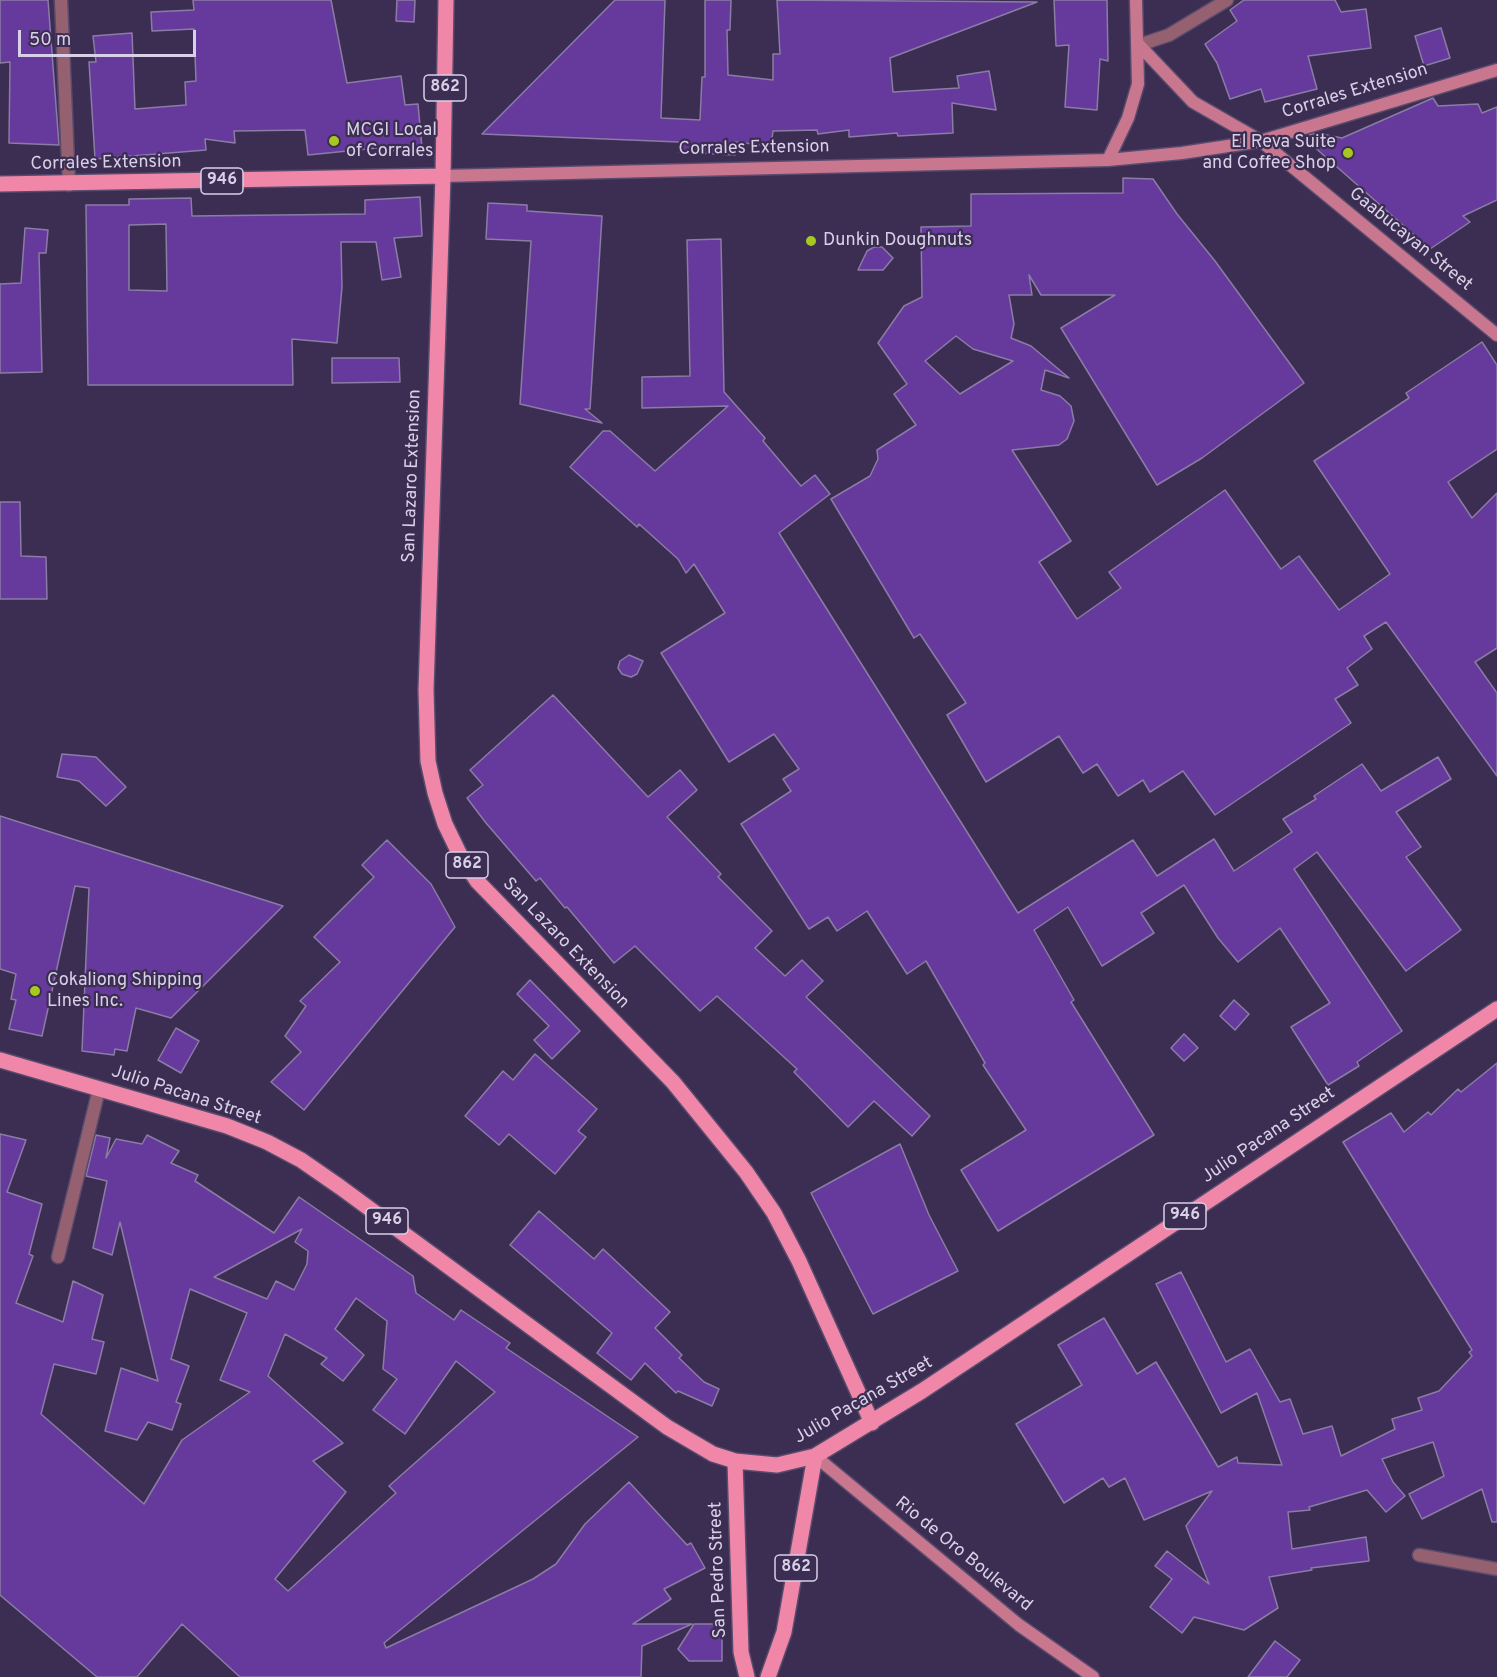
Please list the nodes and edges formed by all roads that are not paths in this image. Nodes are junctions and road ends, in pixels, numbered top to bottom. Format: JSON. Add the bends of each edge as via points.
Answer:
{"nodes":[{"id":1,"x":61,"y":0,"type":"edge"},
{"id":2,"x":446,"y":0,"type":"edge"},
{"id":3,"x":1136,"y":0,"type":"edge"},
{"id":4,"x":1227,"y":0,"type":"edge"},
{"id":5,"x":1139,"y":45,"type":"junction"},
{"id":6,"x":1497,"y":70,"type":"edge"},
{"id":7,"x":1261,"y":141,"type":"junction"},
{"id":8,"x":1108,"y":160,"type":"junction"},
{"id":9,"x":443,"y":176,"type":"junction"},
{"id":10,"x":0,"y":184,"type":"edge"},
{"id":11,"x":69,"y":185,"type":"junction"},
{"id":12,"x":1497,"y":335,"type":"edge"},
{"id":13,"x":1497,"y":1009,"type":"edge"},
{"id":14,"x":0,"y":1060,"type":"edge"},
{"id":15,"x":99,"y":1089,"type":"junction"},
{"id":16,"x":58,"y":1257,"type":"dead end"},
{"id":17,"x":872,"y":1423,"type":"junction"},
{"id":18,"x":815,"y":1456,"type":"junction"},
{"id":19,"x":735,"y":1461,"type":"junction"},
{"id":20,"x":1419,"y":1555,"type":"dead end"},
{"id":21,"x":1497,"y":1569,"type":"edge"},
{"id":22,"x":747,"y":1677,"type":"edge"},
{"id":23,"x":768,"y":1677,"type":"edge"},
{"id":24,"x":1093,"y":1677,"type":"edge"}],
"edges":[{"from":1,"to":11,"type":"street"},
{"from":2,"to":9,"type":"main road","number":"862"},
{"from":3,"to":5,"type":"main road"},
{"from":4,"to":5,"type":"street","via":[[1168,35]]},
{"from":5,"to":7,"type":"main road","name":"Gaabucayan Street","via":[[1193,102]]},
{"from":5,"to":8,"type":"main road","via":[[1135,98]]},
{"from":6,"to":7,"type":"main road","name":"Corrales Extension","number":"946"},
{"from":7,"to":8,"type":"main road","name":"Corrales Extension","number":"946"},
{"from":7,"to":12,"type":"main road","name":"Gaabucayan Street"},
{"from":8,"to":9,"type":"main road","name":"Corrales Extension","number":"946"},
{"from":9,"to":11,"type":"main road","name":"Corrales Extension","number":"946"},
{"from":9,"to":17,"type":"main road","name":"San Lazaro Extension","number":"862","via":[[425,727],[428,761],[445,824],[477,880],[674,1082],[746,1172],[774,1213],[799,1261]]},
{"from":10,"to":11,"type":"main road","name":"Corrales Extension","number":"946"},
{"from":13,"to":17,"type":"main road","name":"Julio Pacana Street","number":"946"},
{"from":14,"to":15,"type":"main road","name":"Julio Pacana Street","number":"946"},
{"from":15,"to":16,"type":"street"},
{"from":15,"to":19,"type":"main road","name":"Julio Pacana Street","number":"946","via":[[227,1126],[301,1160],[667,1427],[713,1454]]},
{"from":17,"to":18,"type":"main road","name":"Julio Pacana Street","number":"946"},
{"from":18,"to":19,"type":"main road","name":"Julio Pacana Street","number":"946","via":[[777,1465]]},
{"from":18,"to":23,"type":"main road","number":"862","via":[[784,1632]]},
{"from":18,"to":24,"type":"main road","name":"Rio de Oro Boulevard","via":[[1019,1625]]},
{"from":19,"to":22,"type":"main road","name":"San Pedro Street","via":[[741,1652]]},
{"from":20,"to":21,"type":"street"}]}
